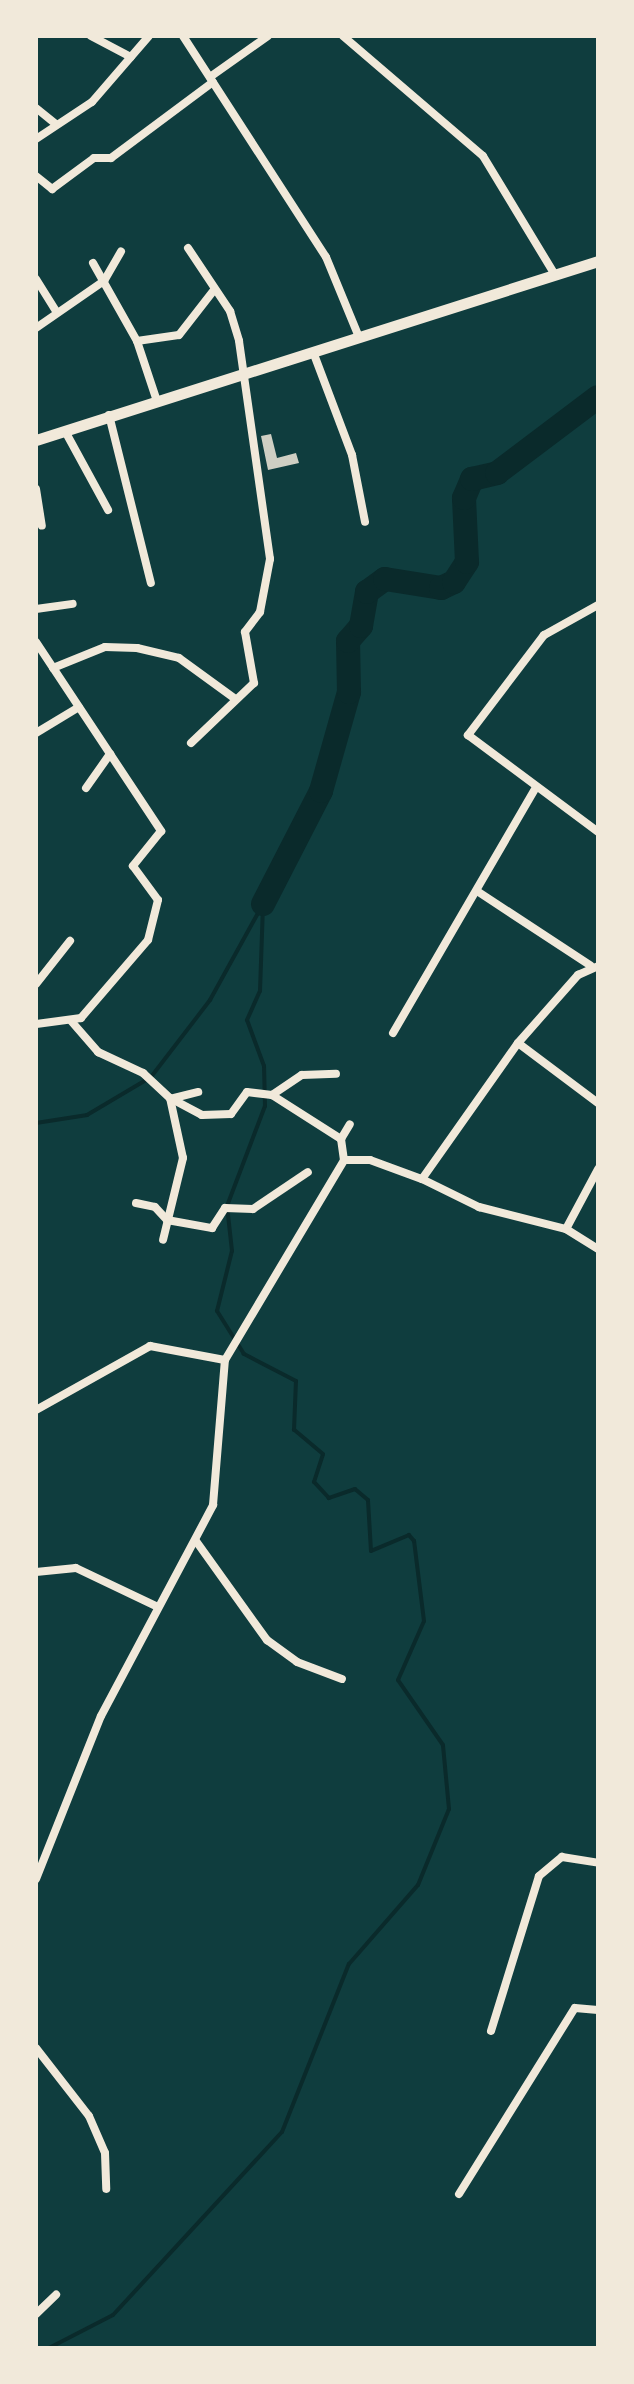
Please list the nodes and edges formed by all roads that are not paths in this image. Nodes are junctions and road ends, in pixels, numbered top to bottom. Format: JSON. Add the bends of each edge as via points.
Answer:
{"nodes":[{"id":1,"x":91,"y":36,"type":"edge"},
{"id":2,"x":149,"y":36,"type":"edge"},
{"id":3,"x":183,"y":36,"type":"edge"},
{"id":4,"x":268,"y":36,"type":"edge"},
{"id":5,"x":343,"y":36,"type":"edge"},
{"id":6,"x":131,"y":57,"type":"junction"},
{"id":7,"x":212,"y":80,"type":"junction"},
{"id":8,"x":36,"y":108,"type":"edge"},
{"id":9,"x":56,"y":124,"type":"junction"},
{"id":10,"x":36,"y":139,"type":"edge"},
{"id":11,"x":36,"y":176,"type":"edge"},
{"id":12,"x":188,"y":248,"type":"dead end"},
{"id":13,"x":121,"y":252,"type":"dead end"},
{"id":14,"x":598,"y":261,"type":"edge"},
{"id":15,"x":93,"y":263,"type":"dead end"},
{"id":16,"x":555,"y":275,"type":"junction"},
{"id":17,"x":36,"y":279,"type":"edge"},
{"id":18,"x":104,"y":281,"type":"junction"},
{"id":19,"x":214,"y":290,"type":"junction"},
{"id":20,"x":57,"y":312,"type":"junction"},
{"id":21,"x":36,"y":328,"type":"edge"},
{"id":22,"x":359,"y":337,"type":"junction"},
{"id":23,"x":137,"y":341,"type":"junction"},
{"id":24,"x":315,"y":357,"type":"junction"},
{"id":25,"x":240,"y":375,"type":"junction"},
{"id":26,"x":156,"y":398,"type":"junction"},
{"id":27,"x":109,"y":415,"type":"junction"},
{"id":28,"x":65,"y":431,"type":"junction"},
{"id":29,"x":36,"y":440,"type":"edge"},
{"id":30,"x":36,"y":489,"type":"edge"},
{"id":31,"x":108,"y":510,"type":"dead end"},
{"id":32,"x":365,"y":522,"type":"dead end"},
{"id":33,"x":42,"y":526,"type":"dead end"},
{"id":34,"x":151,"y":583,"type":"dead end"},
{"id":35,"x":73,"y":604,"type":"dead end"},
{"id":36,"x":598,"y":605,"type":"edge"},
{"id":37,"x":36,"y":609,"type":"edge"},
{"id":38,"x":36,"y":642,"type":"edge"},
{"id":39,"x":53,"y":668,"type":"junction"},
{"id":40,"x":234,"y":698,"type":"junction"},
{"id":41,"x":79,"y":707,"type":"junction"},
{"id":42,"x":36,"y":733,"type":"edge"},
{"id":43,"x":191,"y":743,"type":"dead end"},
{"id":44,"x":110,"y":754,"type":"junction"},
{"id":45,"x":86,"y":788,"type":"dead end"},
{"id":46,"x":535,"y":789,"type":"junction"},
{"id":47,"x":598,"y":832,"type":"edge"},
{"id":48,"x":477,"y":891,"type":"junction"},
{"id":49,"x":70,"y":941,"type":"dead end"},
{"id":50,"x":594,"y":966,"type":"edge"},
{"id":51,"x":36,"y":984,"type":"edge"},
{"id":52,"x":72,"y":1022,"type":"junction"},
{"id":53,"x":36,"y":1024,"type":"edge"},
{"id":54,"x":393,"y":1033,"type":"dead end"},
{"id":55,"x":518,"y":1043,"type":"junction"},
{"id":56,"x":336,"y":1074,"type":"dead end"},
{"id":57,"x":198,"y":1092,"type":"dead end"},
{"id":58,"x":272,"y":1095,"type":"junction"},
{"id":59,"x":172,"y":1098,"type":"junction"},
{"id":60,"x":598,"y":1103,"type":"edge"},
{"id":61,"x":350,"y":1124,"type":"dead end"},
{"id":62,"x":341,"y":1139,"type":"junction"},
{"id":63,"x":344,"y":1160,"type":"junction"},
{"id":64,"x":598,"y":1169,"type":"edge"},
{"id":65,"x":308,"y":1172,"type":"dead end"},
{"id":66,"x":422,"y":1179,"type":"junction"},
{"id":67,"x":136,"y":1203,"type":"dead end"},
{"id":68,"x":167,"y":1220,"type":"junction"},
{"id":69,"x":566,"y":1229,"type":"junction"},
{"id":70,"x":163,"y":1240,"type":"dead end"},
{"id":71,"x":598,"y":1249,"type":"edge"},
{"id":72,"x":225,"y":1360,"type":"junction"},
{"id":73,"x":36,"y":1410,"type":"edge"},
{"id":74,"x":196,"y":1541,"type":"junction"},
{"id":75,"x":36,"y":1572,"type":"edge"},
{"id":76,"x":158,"y":1607,"type":"junction"},
{"id":77,"x":342,"y":1679,"type":"dead end"},
{"id":78,"x":598,"y":1863,"type":"edge"},
{"id":79,"x":36,"y":1879,"type":"edge"},
{"id":80,"x":598,"y":2010,"type":"edge"},
{"id":81,"x":491,"y":2031,"type":"dead end"},
{"id":82,"x":36,"y":2048,"type":"edge"},
{"id":83,"x":106,"y":2189,"type":"dead end"},
{"id":84,"x":459,"y":2194,"type":"dead end"},
{"id":85,"x":56,"y":2295,"type":"dead end"},
{"id":86,"x":36,"y":2314,"type":"edge"}],
"edges":[{"from":1,"to":6,"type":"street"},
{"from":2,"to":6,"type":"street"},
{"from":3,"to":7,"type":"street"},
{"from":4,"to":7,"type":"street"},
{"from":5,"to":16,"type":"street","via":[[483,156]]},
{"from":6,"to":9,"type":"street","via":[[92,102]]},
{"from":7,"to":11,"type":"street","via":[[111,158],[94,158],[52,189]]},
{"from":7,"to":22,"type":"street","via":[[326,257]]},
{"from":8,"to":9,"type":"street"},
{"from":9,"to":10,"type":"street"},
{"from":12,"to":19,"type":"street"},
{"from":13,"to":18,"type":"street"},
{"from":14,"to":16,"type":"street"},
{"from":15,"to":18,"type":"street"},
{"from":16,"to":22,"type":"street"},
{"from":17,"to":20,"type":"street"},
{"from":18,"to":20,"type":"street"},
{"from":18,"to":23,"type":"street"},
{"from":19,"to":23,"type":"street","via":[[179,335]]},
{"from":19,"to":25,"type":"street","via":[[239,341]]},
{"from":20,"to":21,"type":"street"},
{"from":22,"to":24,"type":"street"},
{"from":23,"to":26,"type":"street"},
{"from":24,"to":25,"type":"street"},
{"from":24,"to":32,"type":"street","via":[[352,455]]},
{"from":25,"to":26,"type":"street"},
{"from":25,"to":40,"type":"street","via":[[270,559],[260,612],[245,632],[257,673]]},
{"from":26,"to":27,"type":"street"},
{"from":27,"to":28,"type":"street"},
{"from":27,"to":34,"type":"street"},
{"from":28,"to":29,"type":"street"},
{"from":28,"to":31,"type":"street"},
{"from":30,"to":33,"type":"street"},
{"from":35,"to":37,"type":"street"},
{"from":36,"to":46,"type":"street","via":[[544,635],[468,729],[469,738]]},
{"from":38,"to":39,"type":"street"},
{"from":39,"to":40,"type":"street","via":[[105,647],[137,648],[179,658]]},
{"from":39,"to":41,"type":"street"},
{"from":40,"to":43,"type":"street"},
{"from":41,"to":42,"type":"street"},
{"from":41,"to":44,"type":"street"},
{"from":44,"to":45,"type":"street"},
{"from":44,"to":52,"type":"street","via":[[161,831],[133,866],[156,896],[159,914],[103,997]]},
{"from":46,"to":47,"type":"street"},
{"from":46,"to":48,"type":"street"},
{"from":48,"to":50,"type":"street"},
{"from":48,"to":54,"type":"street"},
{"from":49,"to":51,"type":"street"},
{"from":50,"to":55,"type":"street"},
{"from":52,"to":53,"type":"street"},
{"from":52,"to":59,"type":"street","via":[[98,1052],[143,1073]]},
{"from":55,"to":60,"type":"street"},
{"from":55,"to":66,"type":"street"},
{"from":56,"to":58,"type":"street","via":[[302,1075]]},
{"from":57,"to":59,"type":"street"},
{"from":58,"to":59,"type":"street","via":[[247,1092],[234,1113],[202,1115]]},
{"from":58,"to":62,"type":"street"},
{"from":59,"to":68,"type":"street","via":[[183,1158]]},
{"from":61,"to":62,"type":"street"},
{"from":62,"to":63,"type":"street"},
{"from":63,"to":66,"type":"street","via":[[370,1160]]},
{"from":63,"to":72,"type":"street"},
{"from":64,"to":69,"type":"street"},
{"from":65,"to":68,"type":"street","via":[[253,1209],[225,1208],[215,1227]]},
{"from":66,"to":69,"type":"street","via":[[479,1207]]},
{"from":67,"to":68,"type":"street","via":[[155,1207]]},
{"from":68,"to":70,"type":"street"},
{"from":69,"to":71,"type":"street"},
{"from":72,"to":73,"type":"street","via":[[150,1346]]},
{"from":72,"to":74,"type":"street","via":[[220,1465]]},
{"from":74,"to":76,"type":"street"},
{"from":74,"to":77,"type":"street","via":[[267,1640],[297,1662]]},
{"from":75,"to":76,"type":"street","via":[[76,1568]]},
{"from":76,"to":79,"type":"street","via":[[101,1716]]},
{"from":78,"to":81,"type":"street","via":[[562,1857],[539,1876]]},
{"from":80,"to":84,"type":"street","via":[[575,2008]]},
{"from":82,"to":83,"type":"street","via":[[89,2116],[105,2153]]},
{"from":85,"to":86,"type":"street"}]}
